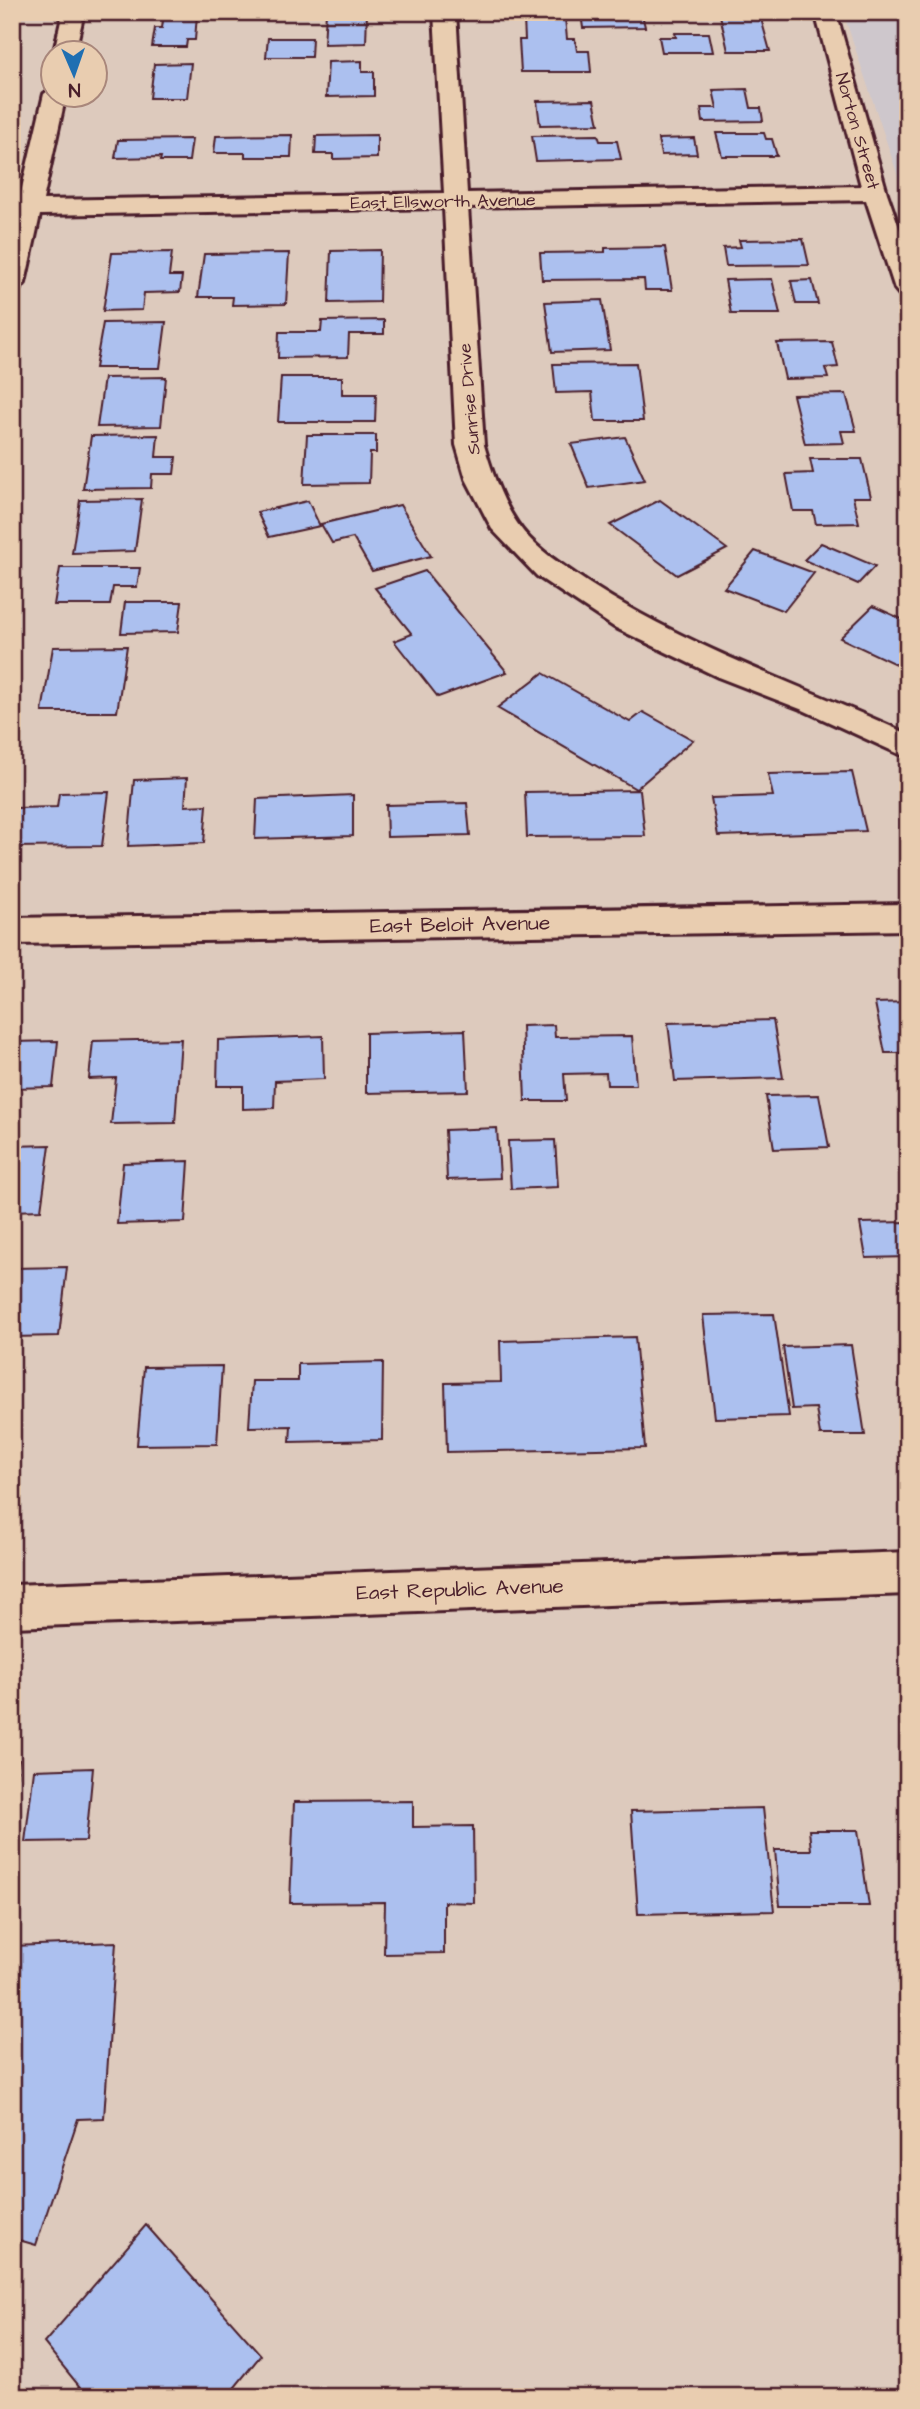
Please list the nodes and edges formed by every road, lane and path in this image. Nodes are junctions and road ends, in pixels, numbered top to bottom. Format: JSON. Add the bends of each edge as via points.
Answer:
{"nodes":[{"id":1,"x":74,"y":12,"type":"edge"},
{"id":2,"x":445,"y":12,"type":"edge"},
{"id":3,"x":825,"y":12,"type":"edge"},
{"id":4,"x":68,"y":38,"type":"edge"},
{"id":5,"x":51,"y":108,"type":"edge"},
{"id":6,"x":874,"y":193,"type":"junction"},
{"id":7,"x":455,"y":201,"type":"junction"},
{"id":8,"x":20,"y":208,"type":"edge"},
{"id":9,"x":12,"y":283,"type":"edge"},
{"id":10,"x":908,"y":289,"type":"edge"},
{"id":11,"x":908,"y":747,"type":"edge"},
{"id":12,"x":908,"y":918,"type":"edge"},
{"id":13,"x":12,"y":931,"type":"edge"},
{"id":14,"x":908,"y":1573,"type":"edge"},
{"id":15,"x":12,"y":1606,"type":"edge"}],
"edges":[{"from":1,"to":4,"type":"street"},
{"from":2,"to":7,"type":"street","name":"Sunrise Drive"},
{"from":3,"to":6,"type":"street","name":"Norton Street"},
{"from":5,"to":8,"type":"street"},
{"from":6,"to":7,"type":"street","name":"East Ellsworth Avenue"},
{"from":6,"to":10,"type":"street","name":"Norton Street"},
{"from":7,"to":8,"type":"street","name":"East Ellsworth Avenue"},
{"from":7,"to":11,"type":"street","name":"Sunrise Drive","via":[[470,445],[480,479],[506,528],[547,569],[625,620]]},
{"from":8,"to":9,"type":"street"},
{"from":12,"to":13,"type":"street","name":"East Beloit Avenue"},
{"from":14,"to":15,"type":"street","name":"East Republic Avenue"}]}
